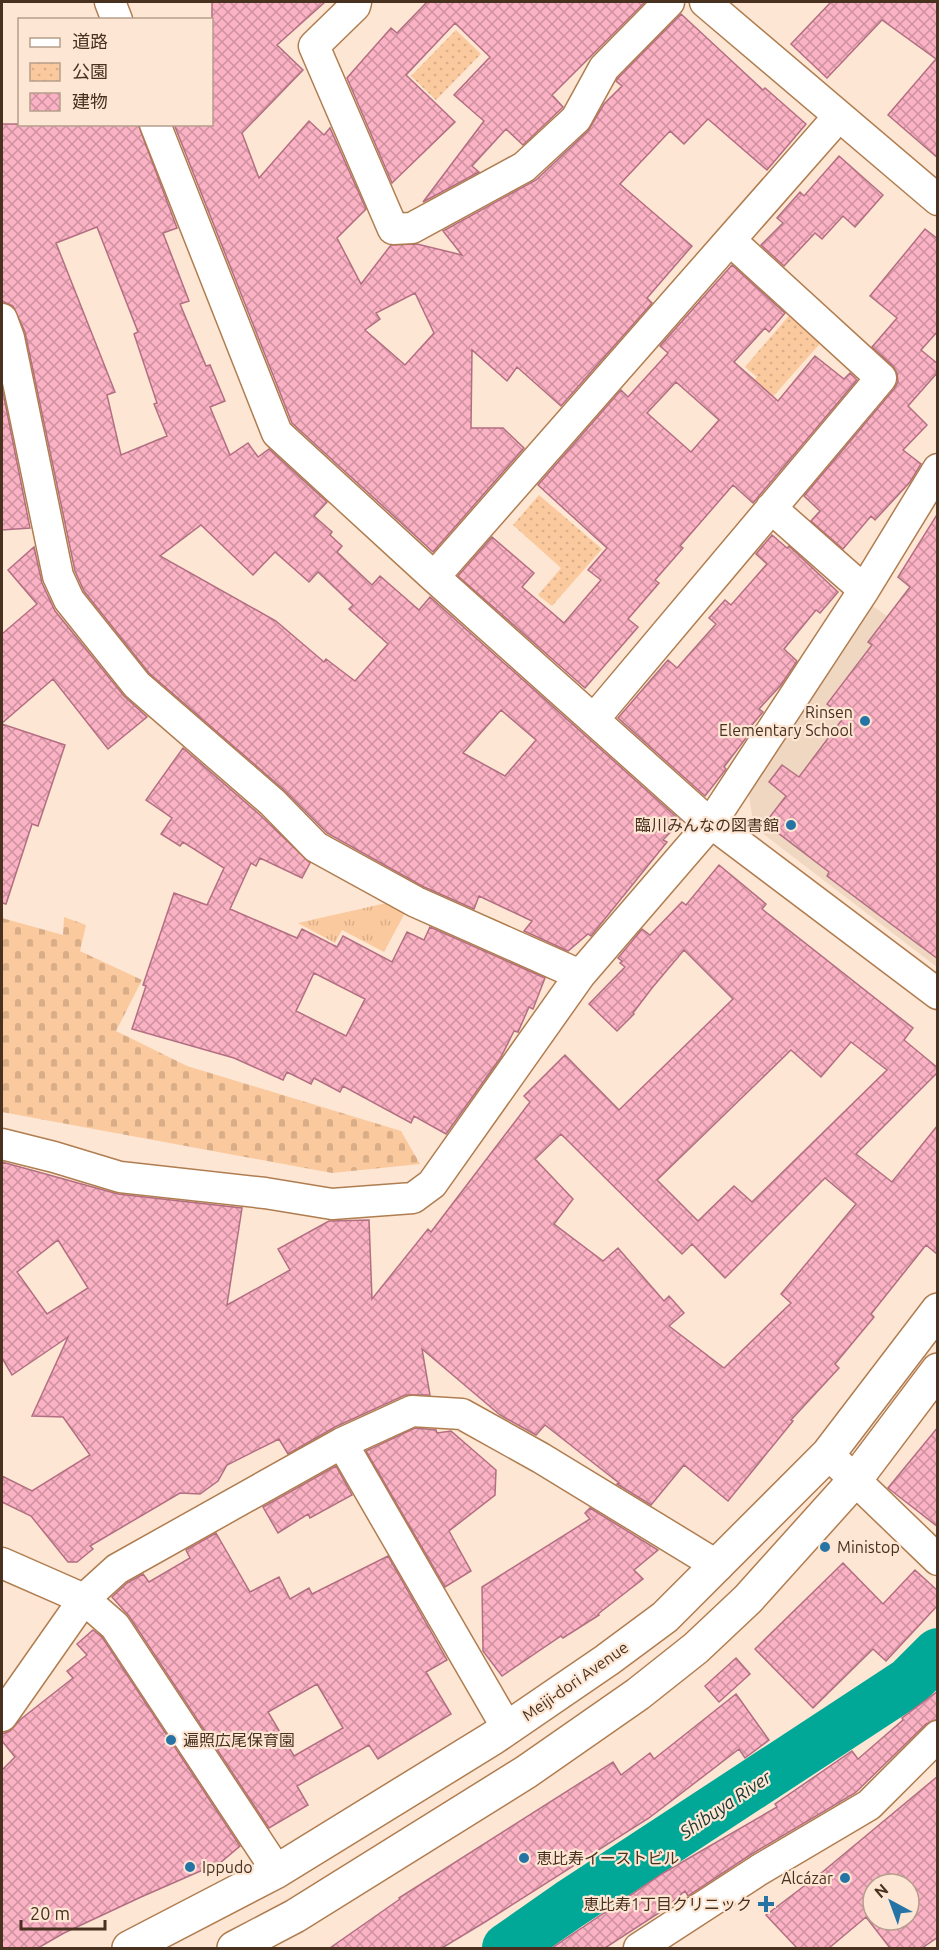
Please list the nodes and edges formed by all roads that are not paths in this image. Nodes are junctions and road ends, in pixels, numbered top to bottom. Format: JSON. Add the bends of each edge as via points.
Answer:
{"nodes":[{"id":1,"x":110,"y":2,"type":"edge"},
{"id":2,"x":356,"y":2,"type":"edge"},
{"id":3,"x":669,"y":2,"type":"edge"},
{"id":4,"x":705,"y":2,"type":"edge"},
{"id":5,"x":116,"y":18,"type":"edge"},
{"id":6,"x":839,"y":116,"type":"junction"},
{"id":7,"x":156,"y":126,"type":"edge"},
{"id":8,"x":938,"y":200,"type":"edge"},
{"id":9,"x":730,"y":240,"type":"junction"},
{"id":10,"x":2,"y":318,"type":"edge"},
{"id":11,"x":938,"y":469,"type":"edge"},
{"id":12,"x":771,"y":508,"type":"junction"},
{"id":13,"x":434,"y":577,"type":"junction"},
{"id":14,"x":864,"y":590,"type":"junction"},
{"id":15,"x":594,"y":718,"type":"junction"},
{"id":16,"x":711,"y":823,"type":"junction"},
{"id":17,"x":580,"y":975,"type":"junction"},
{"id":18,"x":938,"y":994,"type":"edge"},
{"id":19,"x":2,"y":1144,"type":"edge"},
{"id":20,"x":938,"y":1310,"type":"edge"},
{"id":21,"x":938,"y":1370,"type":"edge"},
{"id":22,"x":342,"y":1443,"type":"junction"},
{"id":23,"x":828,"y":1454,"type":"junction"},
{"id":24,"x":855,"y":1480,"type":"junction"},
{"id":25,"x":938,"y":1560,"type":"edge"},
{"id":26,"x":2,"y":1563,"type":"edge"},
{"id":27,"x":717,"y":1566,"type":"junction"},
{"id":28,"x":84,"y":1599,"type":"junction"},
{"id":29,"x":2,"y":1716,"type":"edge"},
{"id":30,"x":507,"y":1728,"type":"junction"},
{"id":31,"x":938,"y":1736,"type":"edge"},
{"id":32,"x":277,"y":1871,"type":"junction"},
{"id":33,"x":129,"y":1948,"type":"edge"},
{"id":34,"x":234,"y":1948,"type":"edge"},
{"id":35,"x":639,"y":1948,"type":"edge"}],
"edges":[{"from":1,"to":5,"type":"street"},
{"from":2,"to":3,"type":"street","via":[[314,46],[393,230],[412,228],[524,167],[576,119],[604,68]]},
{"from":4,"to":6,"type":"street"},
{"from":6,"to":8,"type":"street"},
{"from":6,"to":9,"type":"street"},
{"from":7,"to":13,"type":"street","via":[[277,433]]},
{"from":9,"to":12,"type":"street","via":[[881,378]]},
{"from":9,"to":13,"type":"street"},
{"from":10,"to":17,"type":"street","via":[[12,349],[58,576],[69,600],[137,685],[272,802],[316,847],[416,902]]},
{"from":11,"to":14,"type":"street"},
{"from":12,"to":14,"type":"street"},
{"from":12,"to":15,"type":"street"},
{"from":13,"to":15,"type":"street"},
{"from":14,"to":16,"type":"street"},
{"from":15,"to":16,"type":"street"},
{"from":16,"to":17,"type":"street"},
{"from":16,"to":18,"type":"street"},
{"from":17,"to":19,"type":"street","via":[[432,1184],[413,1198],[332,1204],[120,1177]]},
{"from":20,"to":23,"type":"main road","name":"Meiji-dori Avenue"},
{"from":21,"to":24,"type":"main road"},
{"from":22,"to":27,"type":"street","via":[[412,1411],[462,1414]]},
{"from":22,"to":28,"type":"street","via":[[117,1569]]},
{"from":22,"to":30,"type":"street"},
{"from":23,"to":24,"type":"street"},
{"from":23,"to":27,"type":"main road","name":"Meiji-dori Avenue"},
{"from":24,"to":25,"type":"street"},
{"from":24,"to":34,"type":"main road","via":[[748,1599],[696,1648],[638,1694],[526,1772],[295,1916]]},
{"from":26,"to":28,"type":"street"},
{"from":27,"to":30,"type":"main road","name":"Meiji-dori Avenue","via":[[665,1617]]},
{"from":28,"to":29,"type":"street"},
{"from":28,"to":32,"type":"street","via":[[115,1626]]},
{"from":30,"to":32,"type":"main road","name":"Meiji-dori Avenue"},
{"from":31,"to":35,"type":"street","via":[[869,1805]]},
{"from":32,"to":33,"type":"main road","name":"Meiji-dori Avenue"}]}
